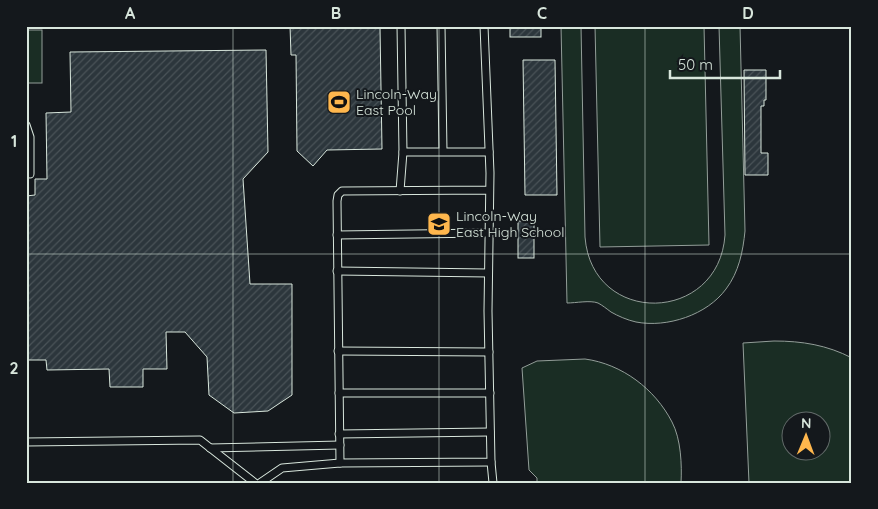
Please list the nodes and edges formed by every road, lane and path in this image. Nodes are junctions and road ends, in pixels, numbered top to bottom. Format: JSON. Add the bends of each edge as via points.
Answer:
{"nodes":[{"id":1,"x":401,"y":26,"type":"edge"},
{"id":2,"x":442,"y":26,"type":"edge"},
{"id":3,"x":484,"y":26,"type":"edge"},
{"id":4,"x":26,"y":126,"type":"edge"},
{"id":5,"x":442,"y":151,"type":"junction"},
{"id":6,"x":403,"y":152,"type":"junction"},
{"id":7,"x":489,"y":152,"type":"junction"},
{"id":8,"x":30,"y":174,"type":"dead end"},
{"id":9,"x":489,"y":190,"type":"junction"},
{"id":10,"x":400,"y":191,"type":"junction"},
{"id":11,"x":488,"y":232,"type":"junction"},
{"id":12,"x":337,"y":235,"type":"junction"},
{"id":13,"x":337,"y":271,"type":"junction"},
{"id":14,"x":488,"y":273,"type":"junction"},
{"id":15,"x":338,"y":352,"type":"junction"},
{"id":16,"x":489,"y":352,"type":"junction"},
{"id":17,"x":490,"y":392,"type":"junction"},
{"id":18,"x":339,"y":393,"type":"junction"},
{"id":19,"x":490,"y":432,"type":"junction"},
{"id":20,"x":340,"y":434,"type":"junction"},
{"id":21,"x":26,"y":442,"type":"edge"},
{"id":22,"x":340,"y":445,"type":"junction"},
{"id":23,"x":210,"y":448,"type":"junction"},
{"id":24,"x":491,"y":462,"type":"junction"},
{"id":25,"x":340,"y":463,"type":"junction"},
{"id":26,"x":254,"y":483,"type":"edge"},
{"id":27,"x":260,"y":483,"type":"edge"},
{"id":28,"x":493,"y":483,"type":"edge"}],
"edges":[{"from":1,"to":6,"type":"lane"},
{"from":2,"to":5,"type":"lane"},
{"from":3,"to":7,"type":"lane"},
{"from":4,"to":8,"type":"lane","via":[[30,137]]},
{"from":5,"to":6,"type":"lane"},
{"from":5,"to":7,"type":"lane"},
{"from":6,"to":10,"type":"lane"},
{"from":7,"to":9,"type":"lane"},
{"from":9,"to":10,"type":"lane"},
{"from":9,"to":11,"type":"lane"},
{"from":10,"to":12,"type":"lane","via":[[342,191],[336,201]]},
{"from":11,"to":12,"type":"lane"},
{"from":11,"to":14,"type":"lane"},
{"from":12,"to":13,"type":"lane"},
{"from":13,"to":14,"type":"lane"},
{"from":13,"to":15,"type":"lane"},
{"from":14,"to":16,"type":"lane"},
{"from":15,"to":16,"type":"lane"},
{"from":15,"to":18,"type":"lane"},
{"from":16,"to":17,"type":"lane"},
{"from":17,"to":18,"type":"lane"},
{"from":17,"to":19,"type":"lane"},
{"from":18,"to":20,"type":"lane"},
{"from":19,"to":20,"type":"lane"},
{"from":19,"to":24,"type":"lane"},
{"from":20,"to":22,"type":"lane"},
{"from":21,"to":23,"type":"lane","via":[[200,440]]},
{"from":22,"to":23,"type":"lane"},
{"from":22,"to":25,"type":"lane"},
{"from":23,"to":26,"type":"lane"},
{"from":24,"to":25,"type":"lane"},
{"from":24,"to":28,"type":"lane"},
{"from":25,"to":27,"type":"lane","via":[[282,468]]}]}
